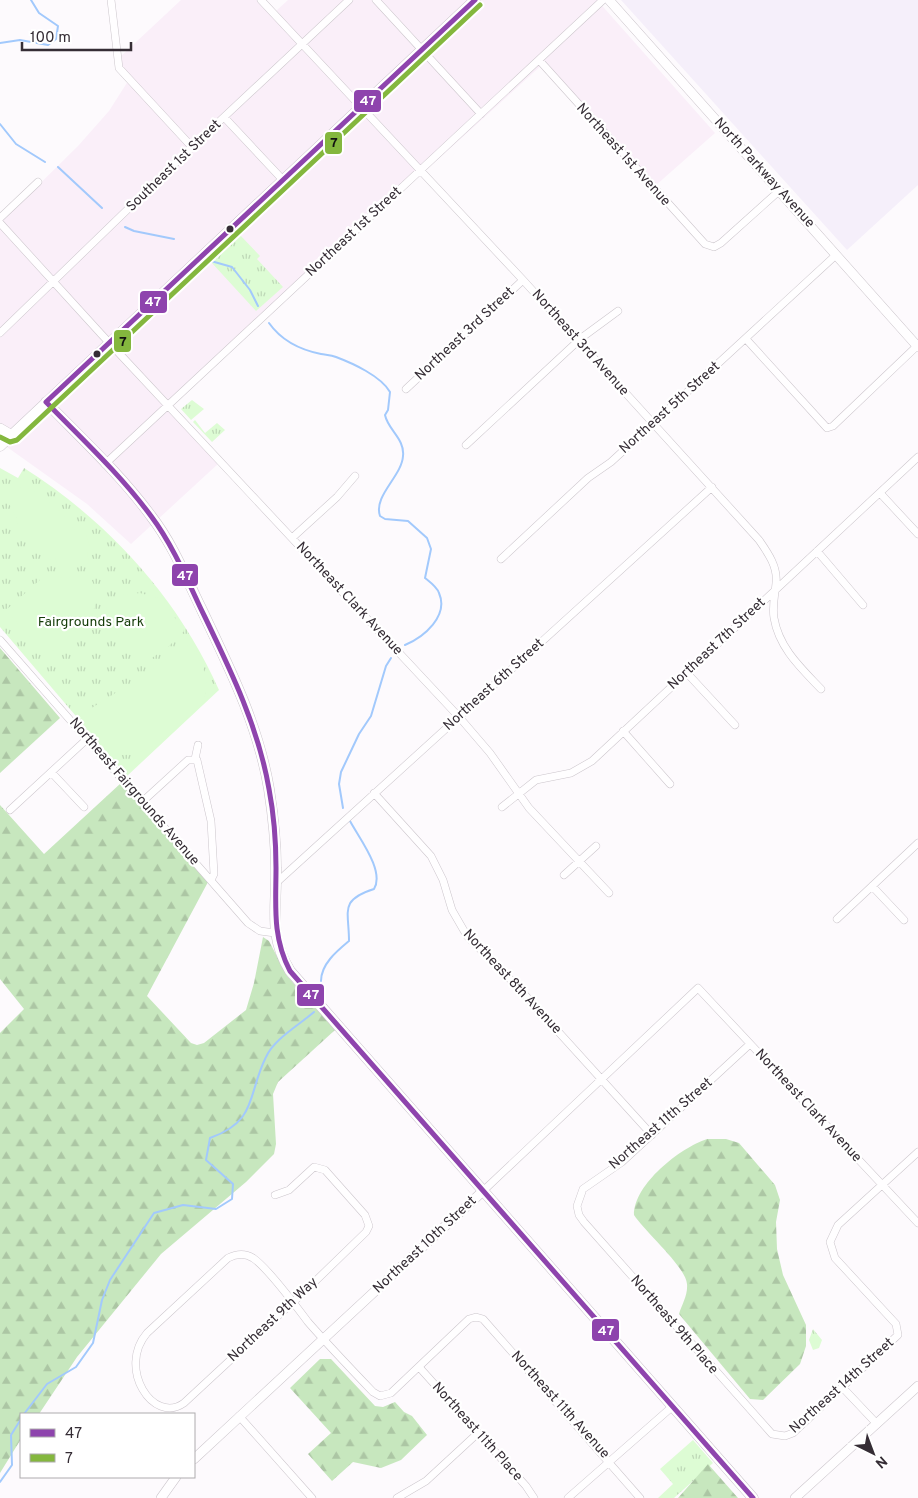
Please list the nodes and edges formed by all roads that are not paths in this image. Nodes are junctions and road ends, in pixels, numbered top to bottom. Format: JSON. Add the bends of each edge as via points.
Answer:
{"nodes":[{"id":1,"x":111,"y":0,"type":"edge"},
{"id":2,"x":262,"y":0,"type":"edge"},
{"id":3,"x":349,"y":0,"type":"edge"},
{"id":4,"x":376,"y":0,"type":"edge"},
{"id":5,"x":475,"y":0,"type":"edge"},
{"id":6,"x":603,"y":0,"type":"edge"},
{"id":7,"x":609,"y":0,"type":"edge"},
{"id":8,"x":301,"y":44,"type":"junction"},
{"id":9,"x":422,"y":50,"type":"junction"},
{"id":10,"x":538,"y":60,"type":"junction"},
{"id":11,"x":360,"y":108,"type":"junction"},
{"id":12,"x":481,"y":114,"type":"junction"},
{"id":13,"x":224,"y":117,"type":"junction"},
{"id":14,"x":192,"y":147,"type":"junction"},
{"id":15,"x":420,"y":170,"type":"junction"},
{"id":16,"x":283,"y":180,"type":"junction"},
{"id":17,"x":38,"y":182,"type":"dead end"},
{"id":18,"x":779,"y":191,"type":"junction"},
{"id":19,"x":0,"y":218,"type":"edge"},
{"id":20,"x":0,"y":223,"type":"edge"},
{"id":21,"x":836,"y":255,"type":"junction"},
{"id":22,"x":523,"y":280,"type":"junction"},
{"id":23,"x":54,"y":283,"type":"junction"},
{"id":24,"x":618,"y":311,"type":"dead end"},
{"id":25,"x":0,"y":333,"type":"edge"},
{"id":26,"x":746,"y":339,"type":"junction"},
{"id":27,"x":577,"y":340,"type":"junction"},
{"id":28,"x":110,"y":343,"type":"junction"},
{"id":29,"x":918,"y":346,"type":"edge"},
{"id":30,"x":406,"y":389,"type":"dead end"},
{"id":31,"x":46,"y":402,"type":"junction"},
{"id":32,"x":168,"y":404,"type":"junction"},
{"id":33,"x":653,"y":422,"type":"junction"},
{"id":34,"x":0,"y":428,"type":"edge"},
{"id":35,"x":12,"y":435,"type":"junction"},
{"id":36,"x":466,"y":445,"type":"dead end"},
{"id":37,"x":0,"y":446,"type":"edge"},
{"id":38,"x":918,"y":457,"type":"edge"},
{"id":39,"x":105,"y":464,"type":"junction"},
{"id":40,"x":355,"y":476,"type":"dead end"},
{"id":41,"x":712,"y":487,"type":"junction"},
{"id":42,"x":880,"y":492,"type":"junction"},
{"id":43,"x":918,"y":534,"type":"edge"},
{"id":44,"x":292,"y":538,"type":"junction"},
{"id":45,"x":817,"y":551,"type":"junction"},
{"id":46,"x":501,"y":559,"type":"dead end"},
{"id":47,"x":774,"y":591,"type":"junction"},
{"id":48,"x":863,"y":605,"type":"dead end"},
{"id":49,"x":0,"y":640,"type":"edge"},
{"id":50,"x":686,"y":672,"type":"junction"},
{"id":51,"x":821,"y":689,"type":"dead end"},
{"id":52,"x":460,"y":718,"type":"junction"},
{"id":53,"x":735,"y":725,"type":"dead end"},
{"id":54,"x":623,"y":731,"type":"junction"},
{"id":55,"x":87,"y":739,"type":"junction"},
{"id":56,"x":198,"y":745,"type":"dead end"},
{"id":57,"x":195,"y":759,"type":"junction"},
{"id":58,"x":51,"y":772,"type":"junction"},
{"id":59,"x":670,"y":784,"type":"dead end"},
{"id":60,"x":374,"y":793,"type":"junction"},
{"id":61,"x":518,"y":793,"type":"junction"},
{"id":62,"x":142,"y":802,"type":"junction"},
{"id":63,"x":84,"y":807,"type":"dead end"},
{"id":64,"x":502,"y":807,"type":"dead end"},
{"id":65,"x":10,"y":810,"type":"dead end"},
{"id":66,"x":918,"y":843,"type":"edge"},
{"id":67,"x":596,"y":846,"type":"dead end"},
{"id":68,"x":580,"y":861,"type":"junction"},
{"id":69,"x":564,"y":875,"type":"dead end"},
{"id":70,"x":211,"y":880,"type":"junction"},
{"id":71,"x":276,"y":884,"type":"junction"},
{"id":72,"x":872,"y":886,"type":"junction"},
{"id":73,"x":609,"y":893,"type":"dead end"},
{"id":74,"x":836,"y":919,"type":"dead end"},
{"id":75,"x":904,"y":920,"type":"dead end"},
{"id":76,"x":275,"y":933,"type":"junction"},
{"id":77,"x":698,"y":988,"type":"joint"},
{"id":78,"x":750,"y":1044,"type":"junction"},
{"id":79,"x":600,"y":1079,"type":"junction"},
{"id":80,"x":652,"y":1135,"type":"junction"},
{"id":81,"x":918,"y":1152,"type":"edge"},
{"id":82,"x":882,"y":1185,"type":"junction"},
{"id":83,"x":483,"y":1191,"type":"junction"},
{"id":84,"x":275,"y":1195,"type":"dead end"},
{"id":85,"x":577,"y":1206,"type":"joint"},
{"id":86,"x":918,"y":1223,"type":"edge"},
{"id":87,"x":292,"y":1302,"type":"junction"},
{"id":88,"x":323,"y":1340,"type":"junction"},
{"id":89,"x":418,"y":1367,"type":"junction"},
{"id":90,"x":918,"y":1386,"type":"edge"},
{"id":91,"x":843,"y":1388,"type":"junction"},
{"id":92,"x":673,"y":1406,"type":"junction"},
{"id":93,"x":238,"y":1416,"type":"junction"},
{"id":94,"x":877,"y":1424,"type":"junction"},
{"id":95,"x":478,"y":1433,"type":"junction"},
{"id":96,"x":780,"y":1436,"type":"joint"},
{"id":97,"x":195,"y":1457,"type":"edge"},
{"id":98,"x":609,"y":1462,"type":"junction"},
{"id":99,"x":175,"y":1478,"type":"edge"},
{"id":100,"x":161,"y":1498,"type":"edge"},
{"id":101,"x":312,"y":1498,"type":"edge"},
{"id":102,"x":397,"y":1498,"type":"edge"},
{"id":103,"x":534,"y":1498,"type":"edge"},
{"id":104,"x":568,"y":1498,"type":"edge"},
{"id":105,"x":640,"y":1498,"type":"edge"},
{"id":106,"x":754,"y":1498,"type":"edge"},
{"id":107,"x":795,"y":1498,"type":"edge"}],
"edges":[{"from":1,"to":14,"type":"street","via":[[119,68]]},
{"from":2,"to":8,"type":"street","name":"Northeast 3rd Avenue"},
{"from":3,"to":8,"type":"street","name":"Southeast 1st Street"},
{"from":4,"to":9,"type":"street"},
{"from":5,"to":9,"type":"main road"},
{"from":6,"to":10,"type":"street","name":"Northeast 1st Street"},
{"from":7,"to":18,"type":"street","name":"North Parkway Avenue"},
{"from":8,"to":11,"type":"street","name":"Northeast 3rd Avenue"},
{"from":8,"to":13,"type":"street","name":"Southeast 1st Street"},
{"from":9,"to":11,"type":"main road"},
{"from":9,"to":12,"type":"street"},
{"from":10,"to":12,"type":"street","name":"Northeast 1st Street"},
{"from":10,"to":18,"type":"street","name":"Northeast 1st Avenue","via":[[701,242],[709,246],[722,243]]},
{"from":11,"to":15,"type":"street","name":"Northeast 3rd Avenue"},
{"from":11,"to":16,"type":"main road"},
{"from":12,"to":15,"type":"street","name":"Northeast 1st Street"},
{"from":13,"to":14,"type":"street","name":"Southeast 1st Street"},
{"from":13,"to":16,"type":"street"},
{"from":14,"to":23,"type":"street","name":"Southeast 1st Street"},
{"from":15,"to":22,"type":"street","name":"Northeast 3rd Avenue"},
{"from":15,"to":32,"type":"street","name":"Northeast 1st Street"},
{"from":16,"to":28,"type":"main road"},
{"from":17,"to":19,"type":"street"},
{"from":18,"to":21,"type":"street","name":"North Parkway Avenue"},
{"from":20,"to":23,"type":"street","name":"Northeast Clark Avenue"},
{"from":21,"to":26,"type":"street","name":"Northeast 5th Street"},
{"from":21,"to":29,"type":"street","name":"North Parkway Avenue"},
{"from":22,"to":27,"type":"street","name":"Northeast 3rd Avenue"},
{"from":22,"to":30,"type":"street","name":"Northeast 3rd Street"},
{"from":23,"to":25,"type":"street","name":"Southeast 1st Street"},
{"from":23,"to":28,"type":"street","name":"Northeast Clark Avenue"},
{"from":24,"to":27,"type":"street"},
{"from":26,"to":29,"type":"street","via":[[827,428],[833,426]]},
{"from":26,"to":33,"type":"street","name":"Northeast 5th Street"},
{"from":27,"to":33,"type":"street","name":"Northeast 3rd Avenue"},
{"from":27,"to":36,"type":"street"},
{"from":28,"to":31,"type":"main road"},
{"from":28,"to":32,"type":"street","name":"Northeast Clark Avenue"},
{"from":31,"to":35,"type":"main road"},
{"from":31,"to":39,"type":"main road"},
{"from":32,"to":39,"type":"street","name":"Northeast 1st Street"},
{"from":32,"to":44,"type":"street","name":"Northeast Clark Avenue"},
{"from":33,"to":41,"type":"street","name":"Northeast 3rd Avenue"},
{"from":33,"to":46,"type":"street","name":"Northeast 5th Street"},
{"from":34,"to":35,"type":"street"},
{"from":35,"to":37,"type":"main road"},
{"from":38,"to":42,"type":"street","name":"Northeast 7th Street"},
{"from":39,"to":71,"type":"main road","via":[[165,535],[243,698],[269,787]]},
{"from":40,"to":44,"type":"street"},
{"from":41,"to":47,"type":"street","name":"Northeast 3rd Avenue","via":[[766,551],[775,571]]},
{"from":41,"to":52,"type":"street","name":"Northeast 6th Street"},
{"from":42,"to":43,"type":"street"},
{"from":42,"to":45,"type":"street","name":"Northeast 7th Street"},
{"from":44,"to":52,"type":"street","name":"Northeast Clark Avenue"},
{"from":45,"to":47,"type":"street","name":"Northeast 7th Street"},
{"from":45,"to":48,"type":"street"},
{"from":47,"to":50,"type":"street","name":"Northeast 7th Street"},
{"from":47,"to":51,"type":"street","name":"Northeast 3rd Avenue","via":[[773,616],[782,642]]},
{"from":49,"to":55,"type":"street","name":"Northeast Fairgrounds Avenue"},
{"from":50,"to":53,"type":"street"},
{"from":50,"to":54,"type":"street","name":"Northeast 7th Street"},
{"from":52,"to":60,"type":"street","name":"Northeast 6th Street"},
{"from":52,"to":61,"type":"street","name":"Northeast Clark Avenue"},
{"from":54,"to":59,"type":"street"},
{"from":54,"to":61,"type":"street","name":"Northeast 7th Street","via":[[577,771],[536,780]]},
{"from":55,"to":58,"type":"street"},
{"from":55,"to":62,"type":"street","name":"Northeast Fairgrounds Avenue"},
{"from":56,"to":57,"type":"street"},
{"from":57,"to":62,"type":"street","via":[[188,760]]},
{"from":57,"to":70,"type":"street","via":[[200,764],[211,821],[214,874]]},
{"from":58,"to":63,"type":"street"},
{"from":58,"to":65,"type":"street"},
{"from":60,"to":71,"type":"street","name":"Northeast 6th Street"},
{"from":60,"to":79,"type":"street","name":"Northeast 8th Avenue","via":[[431,856],[452,910],[467,936]]},
{"from":61,"to":64,"type":"street","name":"Northeast 7th Street"},
{"from":61,"to":68,"type":"street","name":"Northeast Clark Avenue"},
{"from":62,"to":70,"type":"street","name":"Northeast Fairgrounds Avenue"},
{"from":66,"to":72,"type":"street"},
{"from":67,"to":68,"type":"street"},
{"from":68,"to":69,"type":"street"},
{"from":68,"to":73,"type":"street","name":"Northeast Clark Avenue"},
{"from":70,"to":76,"type":"street","name":"Northeast Fairgrounds Avenue","via":[[248,923],[260,931]]},
{"from":71,"to":76,"type":"main road"},
{"from":72,"to":74,"type":"street"},
{"from":72,"to":75,"type":"street"},
{"from":76,"to":83,"type":"main road","via":[[277,946],[290,971]]},
{"from":77,"to":78,"type":"street","name":"Northeast Clark Avenue"},
{"from":77,"to":79,"type":"street","name":"Northeast 10th Street"},
{"from":78,"to":80,"type":"street","name":"Northeast 11th Street"},
{"from":78,"to":82,"type":"street","name":"Northeast Clark Avenue"},
{"from":79,"to":80,"type":"street","name":"Northeast 8th Avenue"},
{"from":79,"to":83,"type":"street","name":"Northeast 10th Street"},
{"from":80,"to":85,"type":"street","name":"Northeast 11th Street","via":[[622,1162],[583,1189]]},
{"from":81,"to":82,"type":"street"},
{"from":82,"to":86,"type":"street","name":"Northeast Clark Avenue"},
{"from":82,"to":91,"type":"street","name":"Northeast 14th Street","via":[[838,1225],[830,1242],[835,1258],[896,1324],[899,1332],[896,1339]]},
{"from":83,"to":88,"type":"street","name":"Northeast 10th Street"},
{"from":83,"to":92,"type":"main road"},
{"from":84,"to":87,"type":"street","name":"Northeast 9th Way","via":[[289,1190],[314,1167],[321,1167],[365,1215],[369,1226]]},
{"from":85,"to":96,"type":"street","name":"Northeast 9th Place","via":[[584,1222],[766,1428]]},
{"from":87,"to":87,"type":"street","name":"Northeast 9th Way","via":[[256,1261],[242,1255],[228,1258],[147,1333],[137,1348],[134,1365],[139,1383],[160,1406],[172,1408],[184,1403]]},
{"from":87,"to":88,"type":"street"},
{"from":88,"to":89,"type":"street","via":[[380,1396],[391,1393]]},
{"from":88,"to":93,"type":"street","name":"Northeast 10th Street"},
{"from":89,"to":95,"type":"street","name":"Northeast 11th Place"},
{"from":89,"to":98,"type":"street","name":"Northeast 11th Avenue","via":[[466,1321],[476,1317],[486,1322]]},
{"from":90,"to":94,"type":"street"},
{"from":91,"to":94,"type":"street"},
{"from":91,"to":96,"type":"street","name":"Northeast 14th Street","via":[[794,1433]]},
{"from":92,"to":98,"type":"street"},
{"from":92,"to":106,"type":"main road"},
{"from":93,"to":97,"type":"street","name":"Northeast 10th Street"},
{"from":93,"to":101,"type":"street"},
{"from":94,"to":107,"type":"street"},
{"from":95,"to":102,"type":"street","via":[[426,1481]]},
{"from":95,"to":103,"type":"street","name":"Northeast 11th Place"},
{"from":98,"to":104,"type":"street"},
{"from":98,"to":105,"type":"street","name":"Northeast 11th Avenue"},
{"from":99,"to":100,"type":"street"}]}
